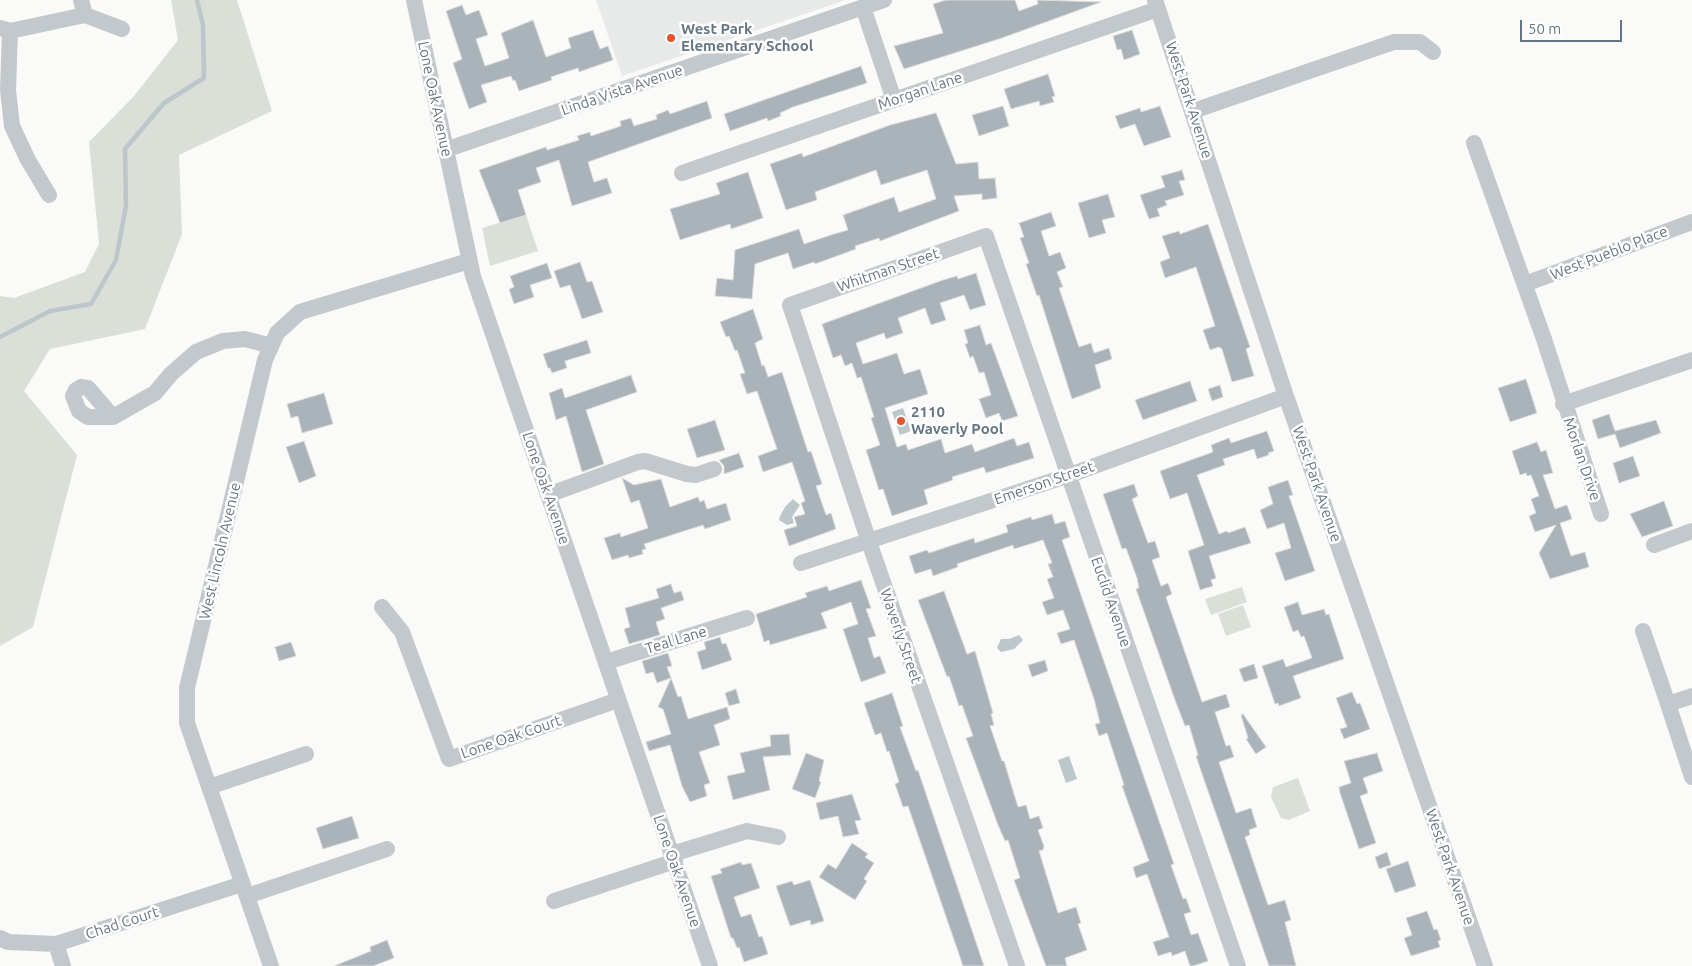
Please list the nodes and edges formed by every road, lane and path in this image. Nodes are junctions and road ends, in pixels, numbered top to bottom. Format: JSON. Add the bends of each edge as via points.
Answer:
{"nodes":[{"id":1,"x":414,"y":0,"type":"edge"},
{"id":2,"x":884,"y":0,"type":"edge"},
{"id":3,"x":1157,"y":5,"type":"edge"},
{"id":4,"x":863,"y":7,"type":"junction"},
{"id":5,"x":83,"y":8,"type":"edge"},
{"id":6,"x":5,"y":29,"type":"edge"},
{"id":7,"x":122,"y":29,"type":"dead end"},
{"id":8,"x":1433,"y":52,"type":"dead end"},
{"id":9,"x":894,"y":100,"type":"junction"},
{"id":10,"x":1192,"y":111,"type":"junction"},
{"id":11,"x":1474,"y":143,"type":"dead end"},
{"id":12,"x":445,"y":150,"type":"junction"},
{"id":13,"x":682,"y":173,"type":"dead end"},
{"id":14,"x":49,"y":195,"type":"dead end"},
{"id":15,"x":1692,"y":222,"type":"edge"},
{"id":16,"x":986,"y":236,"type":"joint"},
{"id":17,"x":469,"y":261,"type":"junction"},
{"id":18,"x":1525,"y":284,"type":"junction"},
{"id":19,"x":790,"y":305,"type":"joint"},
{"id":20,"x":271,"y":346,"type":"junction"},
{"id":21,"x":1692,"y":360,"type":"edge"},
{"id":22,"x":1286,"y":396,"type":"junction"},
{"id":23,"x":1564,"y":404,"type":"junction"},
{"id":24,"x":113,"y":416,"type":"dead end"},
{"id":25,"x":714,"y":469,"type":"dead end"},
{"id":26,"x":1067,"y":476,"type":"junction"},
{"id":27,"x":548,"y":495,"type":"junction"},
{"id":28,"x":1600,"y":514,"type":"dead end"},
{"id":29,"x":1692,"y":531,"type":"edge"},
{"id":30,"x":869,"y":542,"type":"junction"},
{"id":31,"x":1654,"y":545,"type":"dead end"},
{"id":32,"x":801,"y":563,"type":"dead end"},
{"id":33,"x":382,"y":607,"type":"dead end"},
{"id":34,"x":747,"y":618,"type":"dead end"},
{"id":35,"x":1643,"y":631,"type":"dead end"},
{"id":36,"x":606,"y":662,"type":"junction"},
{"id":37,"x":1692,"y":696,"type":"edge"},
{"id":38,"x":618,"y":700,"type":"junction"},
{"id":39,"x":1668,"y":704,"type":"junction"},
{"id":40,"x":306,"y":754,"type":"dead end"},
{"id":41,"x":1692,"y":777,"type":"edge"},
{"id":42,"x":209,"y":787,"type":"junction"},
{"id":43,"x":778,"y":837,"type":"dead end"},
{"id":44,"x":387,"y":849,"type":"dead end"},
{"id":45,"x":673,"y":858,"type":"junction"},
{"id":46,"x":244,"y":890,"type":"junction"},
{"id":47,"x":554,"y":902,"type":"dead end"},
{"id":48,"x":0,"y":938,"type":"edge"},
{"id":49,"x":56,"y":944,"type":"junction"},
{"id":50,"x":63,"y":966,"type":"edge"},
{"id":51,"x":271,"y":966,"type":"edge"},
{"id":52,"x":710,"y":966,"type":"edge"},
{"id":53,"x":1017,"y":966,"type":"edge"},
{"id":54,"x":1238,"y":966,"type":"edge"},
{"id":55,"x":1485,"y":966,"type":"edge"}],
"edges":[{"from":1,"to":12,"type":"street","name":"Lone Oak Avenue"},
{"from":2,"to":4,"type":"street","name":"Linda Vista Avenue"},
{"from":3,"to":9,"type":"street","name":"Morgan Lane"},
{"from":3,"to":10,"type":"street","name":"West Park Avenue"},
{"from":4,"to":9,"type":"street"},
{"from":4,"to":12,"type":"street","name":"Linda Vista Avenue"},
{"from":5,"to":6,"type":"street"},
{"from":5,"to":7,"type":"street"},
{"from":6,"to":14,"type":"street","via":[[12,126]]},
{"from":8,"to":10,"type":"street","via":[[1420,42],[1394,42]]},
{"from":9,"to":13,"type":"street","name":"Morgan Lane"},
{"from":10,"to":22,"type":"street","name":"West Park Avenue"},
{"from":11,"to":18,"type":"street"},
{"from":12,"to":17,"type":"street","name":"Lone Oak Avenue"},
{"from":15,"to":18,"type":"street","name":"West Pueblo Place"},
{"from":16,"to":19,"type":"street","name":"Whitman Street"},
{"from":16,"to":26,"type":"street","name":"Euclid Avenue"},
{"from":17,"to":20,"type":"street","name":"West Lincoln Avenue","via":[[300,312],[277,333]]},
{"from":17,"to":27,"type":"street","name":"Lone Oak Avenue"},
{"from":18,"to":23,"type":"street"},
{"from":19,"to":30,"type":"street","name":"Waverly Street"},
{"from":20,"to":24,"type":"street","via":[[245,339],[223,341],[196,352],[170,374],[155,393]]},
{"from":20,"to":42,"type":"street","name":"West Lincoln Avenue","via":[[187,688],[187,723]]},
{"from":21,"to":23,"type":"street"},
{"from":22,"to":26,"type":"street","name":"Emerson Street"},
{"from":22,"to":55,"type":"street","name":"West Park Avenue"},
{"from":23,"to":28,"type":"street","name":"Morlan Drive"},
{"from":25,"to":27,"type":"street","via":[[696,475],[645,461],[638,462]]},
{"from":26,"to":30,"type":"street","name":"Emerson Street"},
{"from":26,"to":54,"type":"street","name":"Euclid Avenue"},
{"from":27,"to":36,"type":"street","name":"Lone Oak Avenue"},
{"from":29,"to":31,"type":"street"},
{"from":30,"to":32,"type":"street","name":"Emerson Street"},
{"from":30,"to":53,"type":"street","name":"Waverly Street"},
{"from":33,"to":38,"type":"street","name":"Lone Oak Court","via":[[402,632],[449,759]]},
{"from":34,"to":36,"type":"street","name":"Teal Lane"},
{"from":35,"to":39,"type":"street"},
{"from":36,"to":38,"type":"street","name":"Lone Oak Avenue"},
{"from":37,"to":39,"type":"street"},
{"from":38,"to":45,"type":"street","name":"Lone Oak Avenue"},
{"from":39,"to":41,"type":"street"},
{"from":40,"to":42,"type":"street"},
{"from":42,"to":46,"type":"street","name":"West Lincoln Avenue"},
{"from":43,"to":45,"type":"street","via":[[747,831]]},
{"from":44,"to":46,"type":"street","name":"Chad Court"},
{"from":45,"to":47,"type":"street"},
{"from":45,"to":52,"type":"street","name":"Lone Oak Avenue"},
{"from":46,"to":49,"type":"street","name":"Chad Court"},
{"from":46,"to":51,"type":"street","name":"West Lincoln Avenue"},
{"from":48,"to":49,"type":"street","name":"Chad Court","via":[[8,942]]},
{"from":49,"to":50,"type":"street"}]}
